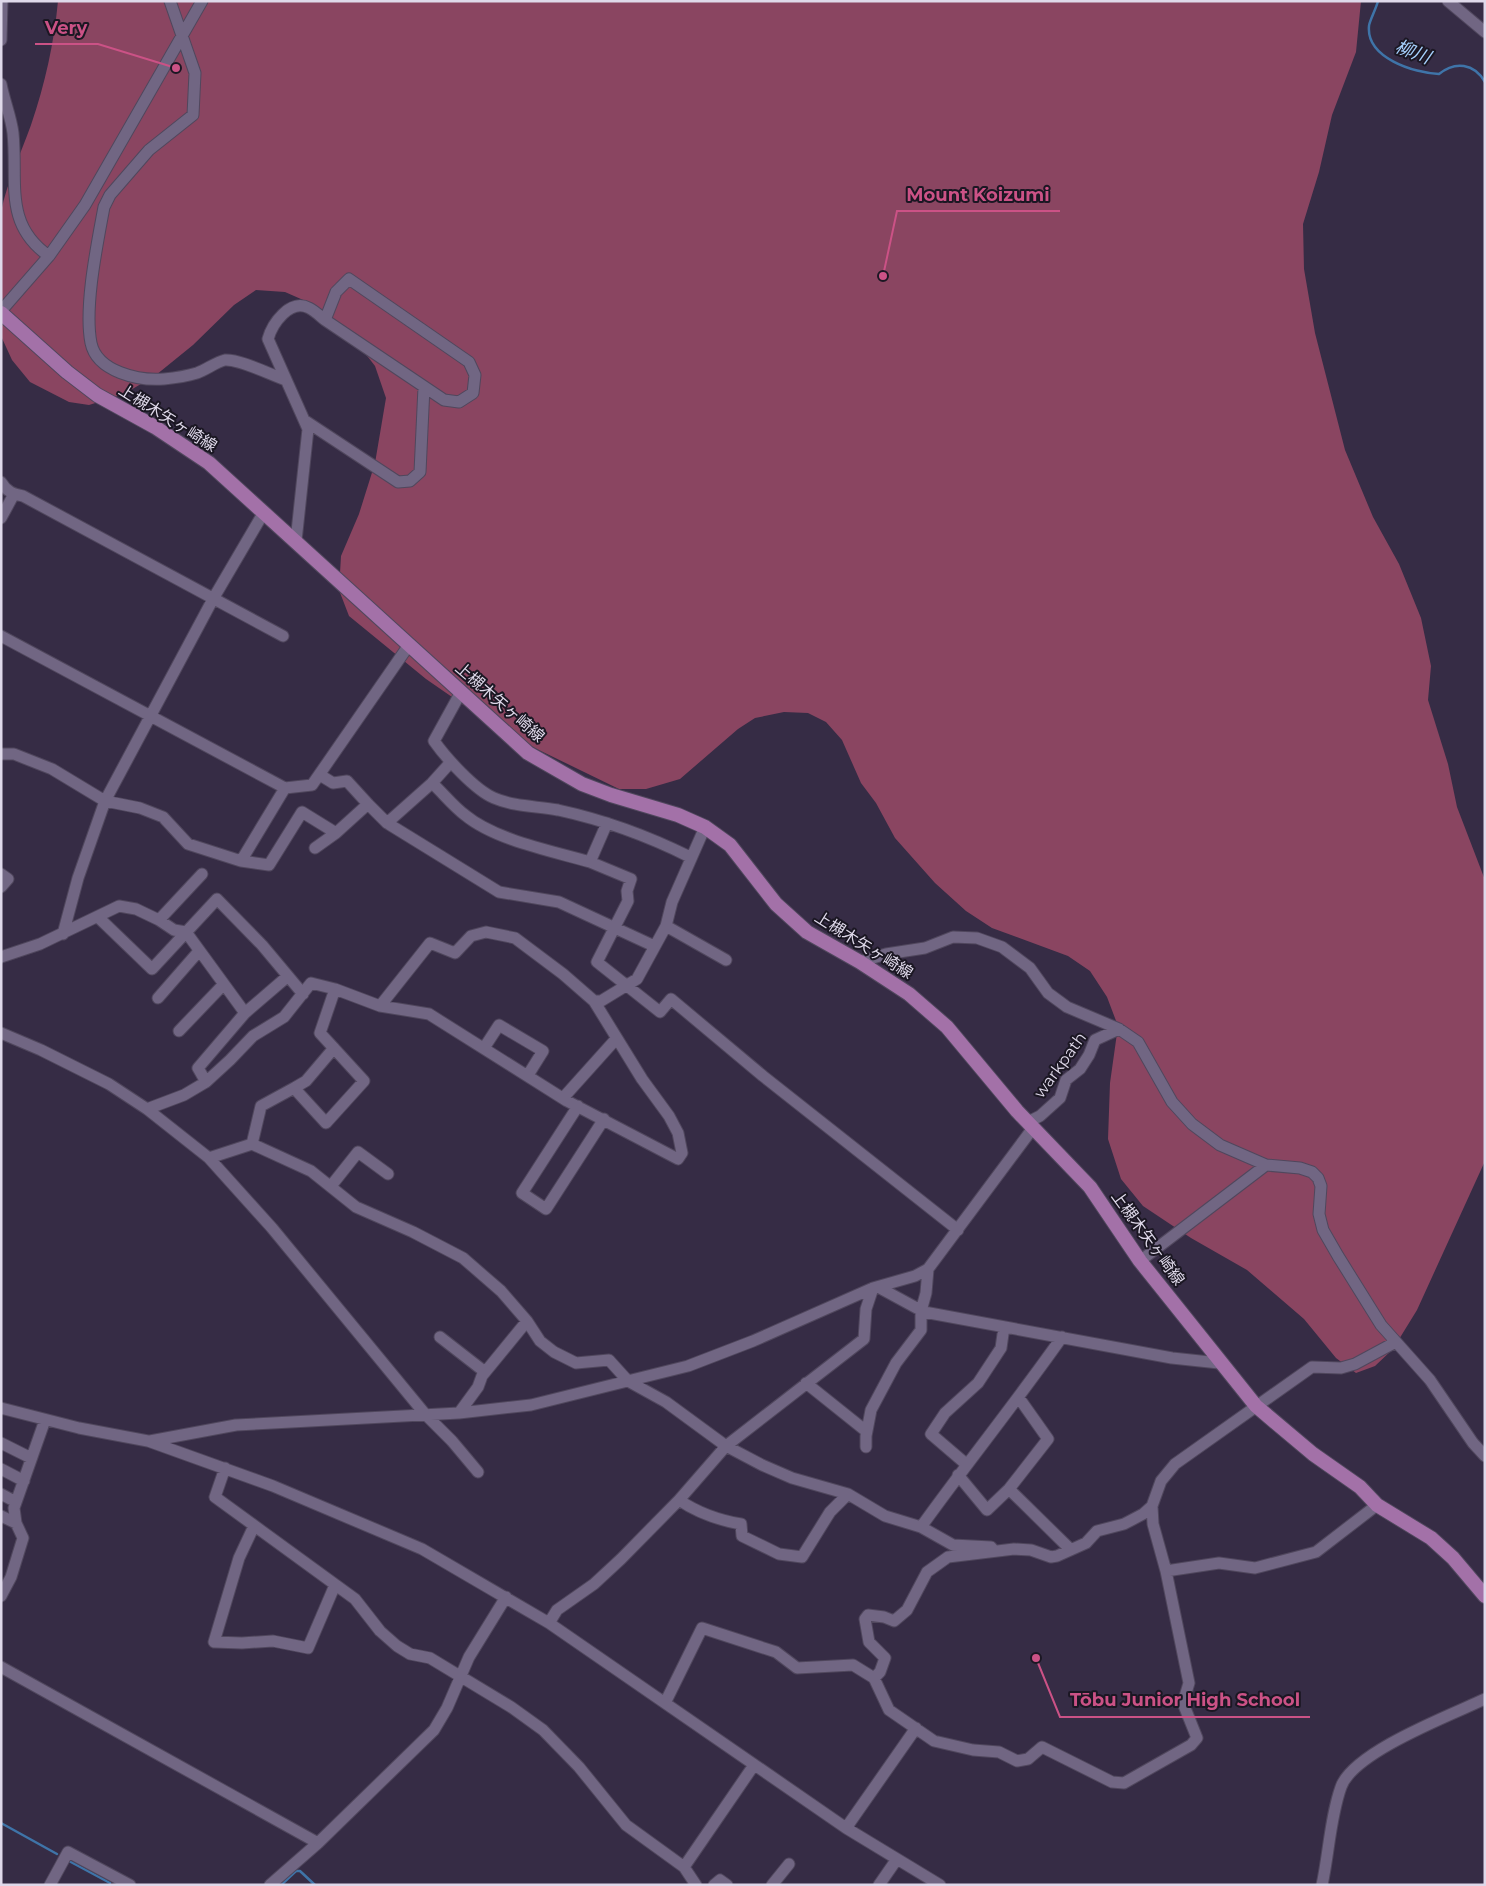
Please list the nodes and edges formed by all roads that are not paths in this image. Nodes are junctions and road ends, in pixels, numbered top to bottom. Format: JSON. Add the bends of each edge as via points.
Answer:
{"nodes":[{"id":1,"x":2,"y":1,"type":"edge"},
{"id":2,"x":170,"y":1,"type":"edge"},
{"id":3,"x":202,"y":1,"type":"edge"},
{"id":4,"x":1448,"y":1,"type":"edge"},
{"id":5,"x":1485,"y":32,"type":"edge"},
{"id":6,"x":182,"y":36,"type":"junction"},
{"id":7,"x":1,"y":40,"type":"edge"},
{"id":8,"x":1,"y":84,"type":"edge"},
{"id":9,"x":4,"y":110,"type":"edge"},
{"id":10,"x":49,"y":256,"type":"junction"},
{"id":11,"x":1,"y":312,"type":"edge"},
{"id":12,"x":325,"y":320,"type":"junction"},
{"id":13,"x":286,"y":380,"type":"junction"},
{"id":14,"x":424,"y":387,"type":"junction"},
{"id":15,"x":304,"y":420,"type":"junction"},
{"id":16,"x":1,"y":482,"type":"edge"},
{"id":17,"x":14,"y":494,"type":"junction"},
{"id":18,"x":264,"y":512,"type":"junction"},
{"id":19,"x":1,"y":518,"type":"edge"},
{"id":20,"x":296,"y":541,"type":"junction"},
{"id":21,"x":213,"y":599,"type":"junction"},
{"id":22,"x":1,"y":636,"type":"edge"},
{"id":23,"x":283,"y":636,"type":"dead end"},
{"id":24,"x":409,"y":645,"type":"junction"},
{"id":25,"x":461,"y":692,"type":"junction"},
{"id":26,"x":151,"y":715,"type":"junction"},
{"id":27,"x":1,"y":754,"type":"edge"},
{"id":28,"x":450,"y":763,"type":"junction"},
{"id":29,"x":320,"y":775,"type":"junction"},
{"id":30,"x":432,"y":783,"type":"junction"},
{"id":31,"x":285,"y":788,"type":"junction"},
{"id":32,"x":105,"y":801,"type":"junction"},
{"id":33,"x":368,"y":804,"type":"junction"},
{"id":34,"x":607,"y":823,"type":"junction"},
{"id":35,"x":387,"y":824,"type":"junction"},
{"id":36,"x":705,"y":827,"type":"junction"},
{"id":37,"x":336,"y":833,"type":"junction"},
{"id":38,"x":315,"y":848,"type":"dead end"},
{"id":39,"x":690,"y":857,"type":"junction"},
{"id":40,"x":241,"y":861,"type":"junction"},
{"id":41,"x":590,"y":862,"type":"junction"},
{"id":42,"x":1,"y":874,"type":"edge"},
{"id":43,"x":202,"y":874,"type":"dead end"},
{"id":44,"x":1,"y":887,"type":"edge"},
{"id":45,"x":98,"y":917,"type":"junction"},
{"id":46,"x":159,"y":920,"type":"junction"},
{"id":47,"x":666,"y":926,"type":"junction"},
{"id":48,"x":615,"y":928,"type":"junction"},
{"id":49,"x":186,"y":932,"type":"junction"},
{"id":50,"x":63,"y":934,"type":"junction"},
{"id":51,"x":654,"y":946,"type":"junction"},
{"id":52,"x":199,"y":951,"type":"junction"},
{"id":53,"x":1,"y":957,"type":"edge"},
{"id":54,"x":726,"y":960,"type":"dead end"},
{"id":55,"x":860,"y":962,"type":"junction"},
{"id":56,"x":288,"y":976,"type":"junction"},
{"id":57,"x":223,"y":985,"type":"junction"},
{"id":58,"x":626,"y":986,"type":"junction"},
{"id":59,"x":335,"y":989,"type":"junction"},
{"id":60,"x":303,"y":994,"type":"junction"},
{"id":61,"x":158,"y":998,"type":"dead end"},
{"id":62,"x":594,"y":1001,"type":"junction"},
{"id":63,"x":380,"y":1006,"type":"junction"},
{"id":64,"x":245,"y":1013,"type":"junction"},
{"id":65,"x":1119,"y":1029,"type":"junction"},
{"id":66,"x":179,"y":1031,"type":"dead end"},
{"id":67,"x":1,"y":1034,"type":"edge"},
{"id":68,"x":616,"y":1039,"type":"junction"},
{"id":69,"x":334,"y":1048,"type":"junction"},
{"id":70,"x":484,"y":1048,"type":"junction"},
{"id":71,"x":528,"y":1075,"type":"junction"},
{"id":72,"x":206,"y":1082,"type":"junction"},
{"id":73,"x":294,"y":1088,"type":"junction"},
{"id":74,"x":563,"y":1098,"type":"junction"},
{"id":75,"x":578,"y":1106,"type":"junction"},
{"id":76,"x":147,"y":1109,"type":"junction"},
{"id":77,"x":604,"y":1120,"type":"junction"},
{"id":78,"x":1030,"y":1125,"type":"junction"},
{"id":79,"x":252,"y":1144,"type":"junction"},
{"id":80,"x":208,"y":1158,"type":"junction"},
{"id":81,"x":1266,"y":1165,"type":"junction"},
{"id":82,"x":388,"y":1174,"type":"dead end"},
{"id":83,"x":331,"y":1186,"type":"junction"},
{"id":84,"x":958,"y":1230,"type":"junction"},
{"id":85,"x":1140,"y":1261,"type":"junction"},
{"id":86,"x":928,"y":1269,"type":"junction"},
{"id":87,"x":876,"y":1288,"type":"junction"},
{"id":88,"x":921,"y":1310,"type":"junction"},
{"id":89,"x":527,"y":1321,"type":"junction"},
{"id":90,"x":1004,"y":1327,"type":"junction"},
{"id":91,"x":440,"y":1337,"type":"dead end"},
{"id":92,"x":1062,"y":1337,"type":"junction"},
{"id":93,"x":1394,"y":1343,"type":"junction"},
{"id":94,"x":1219,"y":1363,"type":"junction"},
{"id":95,"x":485,"y":1372,"type":"junction"},
{"id":96,"x":628,"y":1381,"type":"junction"},
{"id":97,"x":806,"y":1383,"type":"junction"},
{"id":98,"x":1019,"y":1398,"type":"junction"},
{"id":99,"x":1256,"y":1406,"type":"junction"},
{"id":100,"x":1,"y":1408,"type":"edge"},
{"id":101,"x":459,"y":1412,"type":"junction"},
{"id":102,"x":425,"y":1414,"type":"junction"},
{"id":103,"x":45,"y":1420,"type":"junction"},
{"id":104,"x":866,"y":1431,"type":"junction"},
{"id":105,"x":148,"y":1441,"type":"junction"},
{"id":106,"x":1,"y":1443,"type":"edge"},
{"id":107,"x":726,"y":1446,"type":"junction"},
{"id":108,"x":866,"y":1447,"type":"dead end"},
{"id":109,"x":1485,"y":1456,"type":"edge"},
{"id":110,"x":32,"y":1458,"type":"junction"},
{"id":111,"x":966,"y":1464,"type":"junction"},
{"id":112,"x":225,"y":1468,"type":"junction"},
{"id":113,"x":1,"y":1469,"type":"edge"},
{"id":114,"x":478,"y":1472,"type":"dead end"},
{"id":115,"x":958,"y":1475,"type":"junction"},
{"id":116,"x":24,"y":1481,"type":"junction"},
{"id":117,"x":1009,"y":1489,"type":"junction"},
{"id":118,"x":1,"y":1494,"type":"edge"},
{"id":119,"x":848,"y":1494,"type":"junction"},
{"id":120,"x":679,"y":1500,"type":"junction"},
{"id":121,"x":16,"y":1502,"type":"junction"},
{"id":122,"x":1377,"y":1504,"type":"junction"},
{"id":123,"x":1152,"y":1506,"type":"junction"},
{"id":124,"x":1,"y":1516,"type":"edge"},
{"id":125,"x":16,"y":1523,"type":"junction"},
{"id":126,"x":254,"y":1526,"type":"junction"},
{"id":127,"x":921,"y":1527,"type":"junction"},
{"id":128,"x":1070,"y":1549,"type":"junction"},
{"id":129,"x":994,"y":1551,"type":"junction"},
{"id":130,"x":1166,"y":1571,"type":"junction"},
{"id":131,"x":335,"y":1585,"type":"junction"},
{"id":132,"x":1,"y":1596,"type":"edge"},
{"id":133,"x":1485,"y":1596,"type":"edge"},
{"id":134,"x":506,"y":1597,"type":"junction"},
{"id":135,"x":549,"y":1623,"type":"junction"},
{"id":136,"x":1,"y":1667,"type":"edge"},
{"id":137,"x":460,"y":1678,"type":"junction"},
{"id":138,"x":874,"y":1678,"type":"junction"},
{"id":139,"x":1485,"y":1699,"type":"edge"},
{"id":140,"x":665,"y":1703,"type":"junction"},
{"id":141,"x":916,"y":1728,"type":"junction"},
{"id":142,"x":754,"y":1765,"type":"junction"},
{"id":143,"x":846,"y":1828,"type":"junction"},
{"id":144,"x":318,"y":1843,"type":"junction"},
{"id":145,"x":897,"y":1859,"type":"junction"},
{"id":146,"x":789,"y":1864,"type":"dead end"},
{"id":147,"x":684,"y":1867,"type":"junction"},
{"id":148,"x":122,"y":1883,"type":"edge"},
{"id":149,"x":50,"y":1885,"type":"edge"},
{"id":150,"x":270,"y":1885,"type":"edge"},
{"id":151,"x":696,"y":1885,"type":"edge"},
{"id":152,"x":714,"y":1885,"type":"edge"},
{"id":153,"x":727,"y":1885,"type":"edge"},
{"id":154,"x":772,"y":1885,"type":"edge"},
{"id":155,"x":879,"y":1885,"type":"edge"},
{"id":156,"x":940,"y":1885,"type":"edge"},
{"id":157,"x":1322,"y":1885,"type":"edge"}],
"edges":[{"from":1,"to":7,"type":"street"},
{"from":2,"to":6,"type":"street"},
{"from":3,"to":6,"type":"street"},
{"from":4,"to":5,"type":"street"},
{"from":6,"to":10,"type":"street","via":[[85,205]]},
{"from":6,"to":13,"type":"street","via":[[195,73],[193,115],[149,150],[110,195],[104,208],[90,306],[91,344],[111,370],[144,378],[163,379],[196,373],[224,360]]},
{"from":8,"to":9,"type":"street"},
{"from":9,"to":10,"type":"street","via":[[12,131],[20,224],[37,248]]},
{"from":10,"to":11,"type":"street"},
{"from":11,"to":18,"type":"main road","name":"上槻木矢ヶ崎線","via":[[97,395],[155,427],[209,463]]},
{"from":12,"to":13,"type":"street","via":[[308,307],[295,306],[279,317],[270,330],[268,339]]},
{"from":12,"to":14,"type":"street"},
{"from":12,"to":14,"type":"street","via":[[336,292],[349,280],[469,362],[475,375],[473,393],[459,402],[444,400]]},
{"from":13,"to":15,"type":"street"},
{"from":14,"to":15,"type":"street","via":[[420,472],[410,481],[398,482]]},
{"from":15,"to":20,"type":"street","via":[[308,429]]},
{"from":16,"to":17,"type":"street"},
{"from":17,"to":19,"type":"street"},
{"from":17,"to":21,"type":"street"},
{"from":18,"to":20,"type":"main road","name":"上槻木矢ヶ崎線"},
{"from":18,"to":21,"type":"street"},
{"from":20,"to":24,"type":"main road","name":"上槻木矢ヶ崎線"},
{"from":21,"to":23,"type":"street"},
{"from":21,"to":26,"type":"street"},
{"from":22,"to":26,"type":"street"},
{"from":24,"to":25,"type":"main road","name":"上槻木矢ヶ崎線"},
{"from":24,"to":29,"type":"street"},
{"from":25,"to":28,"type":"street","via":[[434,741]]},
{"from":25,"to":36,"type":"main road","name":"上槻木矢ヶ崎線","via":[[528,753],[561,773],[611,795],[678,815]]},
{"from":26,"to":31,"type":"street"},
{"from":26,"to":32,"type":"street"},
{"from":27,"to":32,"type":"street","via":[[14,754],[52,769]]},
{"from":28,"to":30,"type":"street"},
{"from":28,"to":34,"type":"street","via":[[493,798]]},
{"from":29,"to":31,"type":"street","via":[[312,785]]},
{"from":29,"to":33,"type":"street","via":[[333,783],[348,781]]},
{"from":30,"to":35,"type":"street"},
{"from":30,"to":41,"type":"street","via":[[464,815],[488,830],[547,852]]},
{"from":31,"to":40,"type":"street"},
{"from":32,"to":40,"type":"street","via":[[140,808],[163,818],[188,844]]},
{"from":32,"to":50,"type":"street","via":[[78,878]]},
{"from":33,"to":35,"type":"street"},
{"from":33,"to":37,"type":"street"},
{"from":34,"to":39,"type":"street"},
{"from":34,"to":41,"type":"street"},
{"from":35,"to":48,"type":"street","via":[[499,892],[559,902]]},
{"from":36,"to":39,"type":"street"},
{"from":36,"to":55,"type":"main road","name":"上槻木矢ヶ崎線","via":[[730,845],[776,904],[807,932]]},
{"from":37,"to":38,"type":"street"},
{"from":37,"to":40,"type":"street","via":[[302,812],[269,864]]},
{"from":39,"to":47,"type":"street"},
{"from":41,"to":48,"type":"street","via":[[631,879],[628,901]]},
{"from":42,"to":44,"type":"street","via":[[8,879]]},
{"from":43,"to":46,"type":"street"},
{"from":45,"to":46,"type":"street","via":[[119,906],[136,909]]},
{"from":45,"to":49,"type":"street","via":[[152,969]]},
{"from":45,"to":50,"type":"street"},
{"from":46,"to":49,"type":"street","via":[[174,930]]},
{"from":47,"to":51,"type":"street"},
{"from":47,"to":54,"type":"street"},
{"from":48,"to":51,"type":"street"},
{"from":48,"to":58,"type":"street","via":[[597,962]]},
{"from":49,"to":52,"type":"street"},
{"from":49,"to":56,"type":"street","via":[[217,899]]},
{"from":50,"to":53,"type":"street"},
{"from":51,"to":58,"type":"street","via":[[637,979]]},
{"from":52,"to":57,"type":"street"},
{"from":52,"to":61,"type":"street"},
{"from":55,"to":65,"type":"street","via":[[925,948],[953,937],[977,938],[1002,947],[1019,959],[1030,968],[1048,993],[1067,1006]]},
{"from":55,"to":78,"type":"main road","name":"上槻木矢ヶ崎線","via":[[909,994],[947,1027]]},
{"from":56,"to":60,"type":"street"},
{"from":56,"to":64,"type":"street"},
{"from":57,"to":64,"type":"street"},
{"from":57,"to":66,"type":"street"},
{"from":58,"to":62,"type":"street","via":[[601,1001]]},
{"from":58,"to":84,"type":"street","via":[[660,1012],[671,999]]},
{"from":59,"to":60,"type":"street","via":[[312,983]]},
{"from":59,"to":63,"type":"street"},
{"from":59,"to":69,"type":"street","via":[[320,1033]]},
{"from":60,"to":72,"type":"street","via":[[284,1017],[253,1036]]},
{"from":62,"to":63,"type":"street","via":[[515,938],[486,932],[471,936],[455,953],[430,943]]},
{"from":62,"to":68,"type":"street"},
{"from":63,"to":70,"type":"street","via":[[429,1014]]},
{"from":64,"to":72,"type":"street","via":[[198,1068]]},
{"from":65,"to":78,"type":"street","name":"warkpath","via":[[1095,1040],[1080,1069],[1066,1080],[1060,1098]]},
{"from":65,"to":81,"type":"street","via":[[1138,1042],[1172,1102],[1192,1124],[1220,1145]]},
{"from":67,"to":76,"type":"street","via":[[75,1066]]},
{"from":68,"to":74,"type":"street"},
{"from":68,"to":77,"type":"street","via":[[669,1116],[678,1133],[682,1153],[678,1159]]},
{"from":69,"to":73,"type":"street","via":[[306,1081]]},
{"from":69,"to":73,"type":"street","via":[[364,1081],[326,1123]]},
{"from":70,"to":71,"type":"street"},
{"from":70,"to":71,"type":"street","via":[[500,1025],[543,1051]]},
{"from":71,"to":74,"type":"street"},
{"from":72,"to":76,"type":"street","via":[[184,1095]]},
{"from":73,"to":79,"type":"street","via":[[261,1106]]},
{"from":74,"to":75,"type":"street"},
{"from":75,"to":77,"type":"street"},
{"from":75,"to":77,"type":"street","via":[[522,1193],[546,1209]]},
{"from":76,"to":80,"type":"street"},
{"from":78,"to":84,"type":"street","name":"warkpath"},
{"from":78,"to":85,"type":"main road","name":"上槻木矢ヶ崎線","via":[[1090,1187]]},
{"from":79,"to":80,"type":"street"},
{"from":79,"to":83,"type":"street","via":[[311,1171]]},
{"from":80,"to":102,"type":"street","via":[[272,1228]]},
{"from":81,"to":85,"type":"street"},
{"from":81,"to":93,"type":"street","via":[[1300,1168],[1318,1178],[1323,1230]]},
{"from":82,"to":83,"type":"street","via":[[358,1152]]},
{"from":83,"to":89,"type":"street","via":[[356,1207],[463,1258],[501,1291]]},
{"from":84,"to":86,"type":"street","name":"warkpath"},
{"from":85,"to":94,"type":"main road","name":"上槻木矢ヶ崎線"},
{"from":86,"to":87,"type":"street"},
{"from":86,"to":88,"type":"street"},
{"from":87,"to":88,"type":"street"},
{"from":87,"to":96,"type":"street","via":[[688,1366]]},
{"from":87,"to":97,"type":"street","via":[[866,1309],[864,1339]]},
{"from":88,"to":90,"type":"street"},
{"from":88,"to":104,"type":"street","via":[[921,1330],[883,1383]]},
{"from":89,"to":95,"type":"street"},
{"from":89,"to":96,"type":"street","via":[[540,1341],[554,1352],[576,1363],[609,1360]]},
{"from":90,"to":92,"type":"street"},
{"from":90,"to":111,"type":"street","via":[[1001,1348],[978,1383],[945,1413],[931,1434]]},
{"from":91,"to":95,"type":"street"},
{"from":92,"to":94,"type":"street","via":[[1172,1358]]},
{"from":92,"to":98,"type":"street"},
{"from":93,"to":99,"type":"street","via":[[1348,1366],[1312,1368]]},
{"from":93,"to":109,"type":"street","via":[[1430,1380]]},
{"from":94,"to":99,"type":"main road","name":"上槻木矢ヶ崎線"},
{"from":95,"to":101,"type":"street"},
{"from":96,"to":101,"type":"street","via":[[531,1405]]},
{"from":96,"to":107,"type":"street","via":[[666,1402]]},
{"from":97,"to":104,"type":"street"},
{"from":97,"to":107,"type":"street"},
{"from":98,"to":111,"type":"street"},
{"from":98,"to":117,"type":"street","via":[[1048,1439]]},
{"from":99,"to":122,"type":"main road","name":"上槻木矢ヶ崎線","via":[[1313,1454],[1360,1487]]},
{"from":99,"to":123,"type":"street","via":[[1175,1464],[1161,1481]]},
{"from":100,"to":103,"type":"street"},
{"from":101,"to":102,"type":"street"},
{"from":102,"to":105,"type":"street","via":[[236,1425]]},
{"from":102,"to":114,"type":"street"},
{"from":103,"to":105,"type":"street"},
{"from":103,"to":110,"type":"street"},
{"from":104,"to":108,"type":"street"},
{"from":105,"to":112,"type":"street"},
{"from":106,"to":110,"type":"street"},
{"from":107,"to":119,"type":"street","via":[[792,1478]]},
{"from":107,"to":120,"type":"street"},
{"from":110,"to":116,"type":"street"},
{"from":111,"to":115,"type":"street"},
{"from":112,"to":126,"type":"street","via":[[215,1497]]},
{"from":112,"to":134,"type":"street","via":[[422,1549]]},
{"from":113,"to":116,"type":"street"},
{"from":115,"to":117,"type":"street","via":[[987,1510]]},
{"from":115,"to":127,"type":"street"},
{"from":116,"to":121,"type":"street"},
{"from":117,"to":128,"type":"street"},
{"from":118,"to":121,"type":"street"},
{"from":119,"to":120,"type":"street","via":[[830,1512],[802,1557],[779,1554],[742,1536],[741,1524],[693,1510]]},
{"from":119,"to":127,"type":"street","via":[[885,1516]]},
{"from":120,"to":135,"type":"street","via":[[594,1584],[557,1610]]},
{"from":121,"to":125,"type":"street"},
{"from":122,"to":130,"type":"street","via":[[1316,1552],[1255,1568],[1219,1563]]},
{"from":122,"to":133,"type":"main road","name":"上槻木矢ヶ崎線","via":[[1431,1538]]},
{"from":123,"to":128,"type":"street","via":[[1124,1524],[1097,1531],[1086,1542]]},
{"from":123,"to":130,"type":"street","via":[[1153,1524]]},
{"from":124,"to":125,"type":"street"},
{"from":125,"to":132,"type":"street","via":[[23,1538],[11,1577]]},
{"from":126,"to":131,"type":"street"},
{"from":126,"to":131,"type":"street","via":[[239,1558],[214,1642],[273,1641],[308,1648]]},
{"from":127,"to":129,"type":"street","via":[[953,1545],[991,1547]]},
{"from":128,"to":129,"type":"street","via":[[1051,1557],[1031,1550]]},
{"from":129,"to":138,"type":"street","via":[[948,1557],[927,1572],[903,1615],[894,1621],[884,1617],[868,1616],[865,1619],[869,1642],[885,1658]]},
{"from":130,"to":141,"type":"street","via":[[1189,1683],[1183,1703],[1197,1738],[1192,1745],[1124,1783],[1112,1782],[1042,1747],[1028,1759],[1017,1760],[999,1752],[934,1741]]},
{"from":131,"to":137,"type":"street","via":[[355,1599],[380,1631],[397,1646],[410,1654],[430,1658]]},
{"from":134,"to":135,"type":"street"},
{"from":134,"to":137,"type":"street","via":[[469,1657]]},
{"from":135,"to":140,"type":"street"},
{"from":136,"to":144,"type":"street"},
{"from":137,"to":144,"type":"street","via":[[434,1730]]},
{"from":137,"to":147,"type":"street","via":[[543,1730],[626,1825]]},
{"from":138,"to":140,"type":"street","via":[[852,1665],[797,1668],[776,1652],[702,1628]]},
{"from":138,"to":141,"type":"street","via":[[889,1710]]},
{"from":139,"to":157,"type":"street","via":[[1379,1750],[1353,1770],[1342,1785],[1336,1806]]},
{"from":140,"to":142,"type":"street"},
{"from":141,"to":143,"type":"street"},
{"from":142,"to":143,"type":"street"},
{"from":142,"to":147,"type":"street"},
{"from":143,"to":145,"type":"street"},
{"from":144,"to":150,"type":"street"},
{"from":145,"to":155,"type":"street"},
{"from":145,"to":156,"type":"street"},
{"from":146,"to":154,"type":"street"},
{"from":147,"to":151,"type":"street"},
{"from":148,"to":149,"type":"street","via":[[68,1852]]},
{"from":152,"to":153,"type":"street","via":[[720,1880]]}]}
